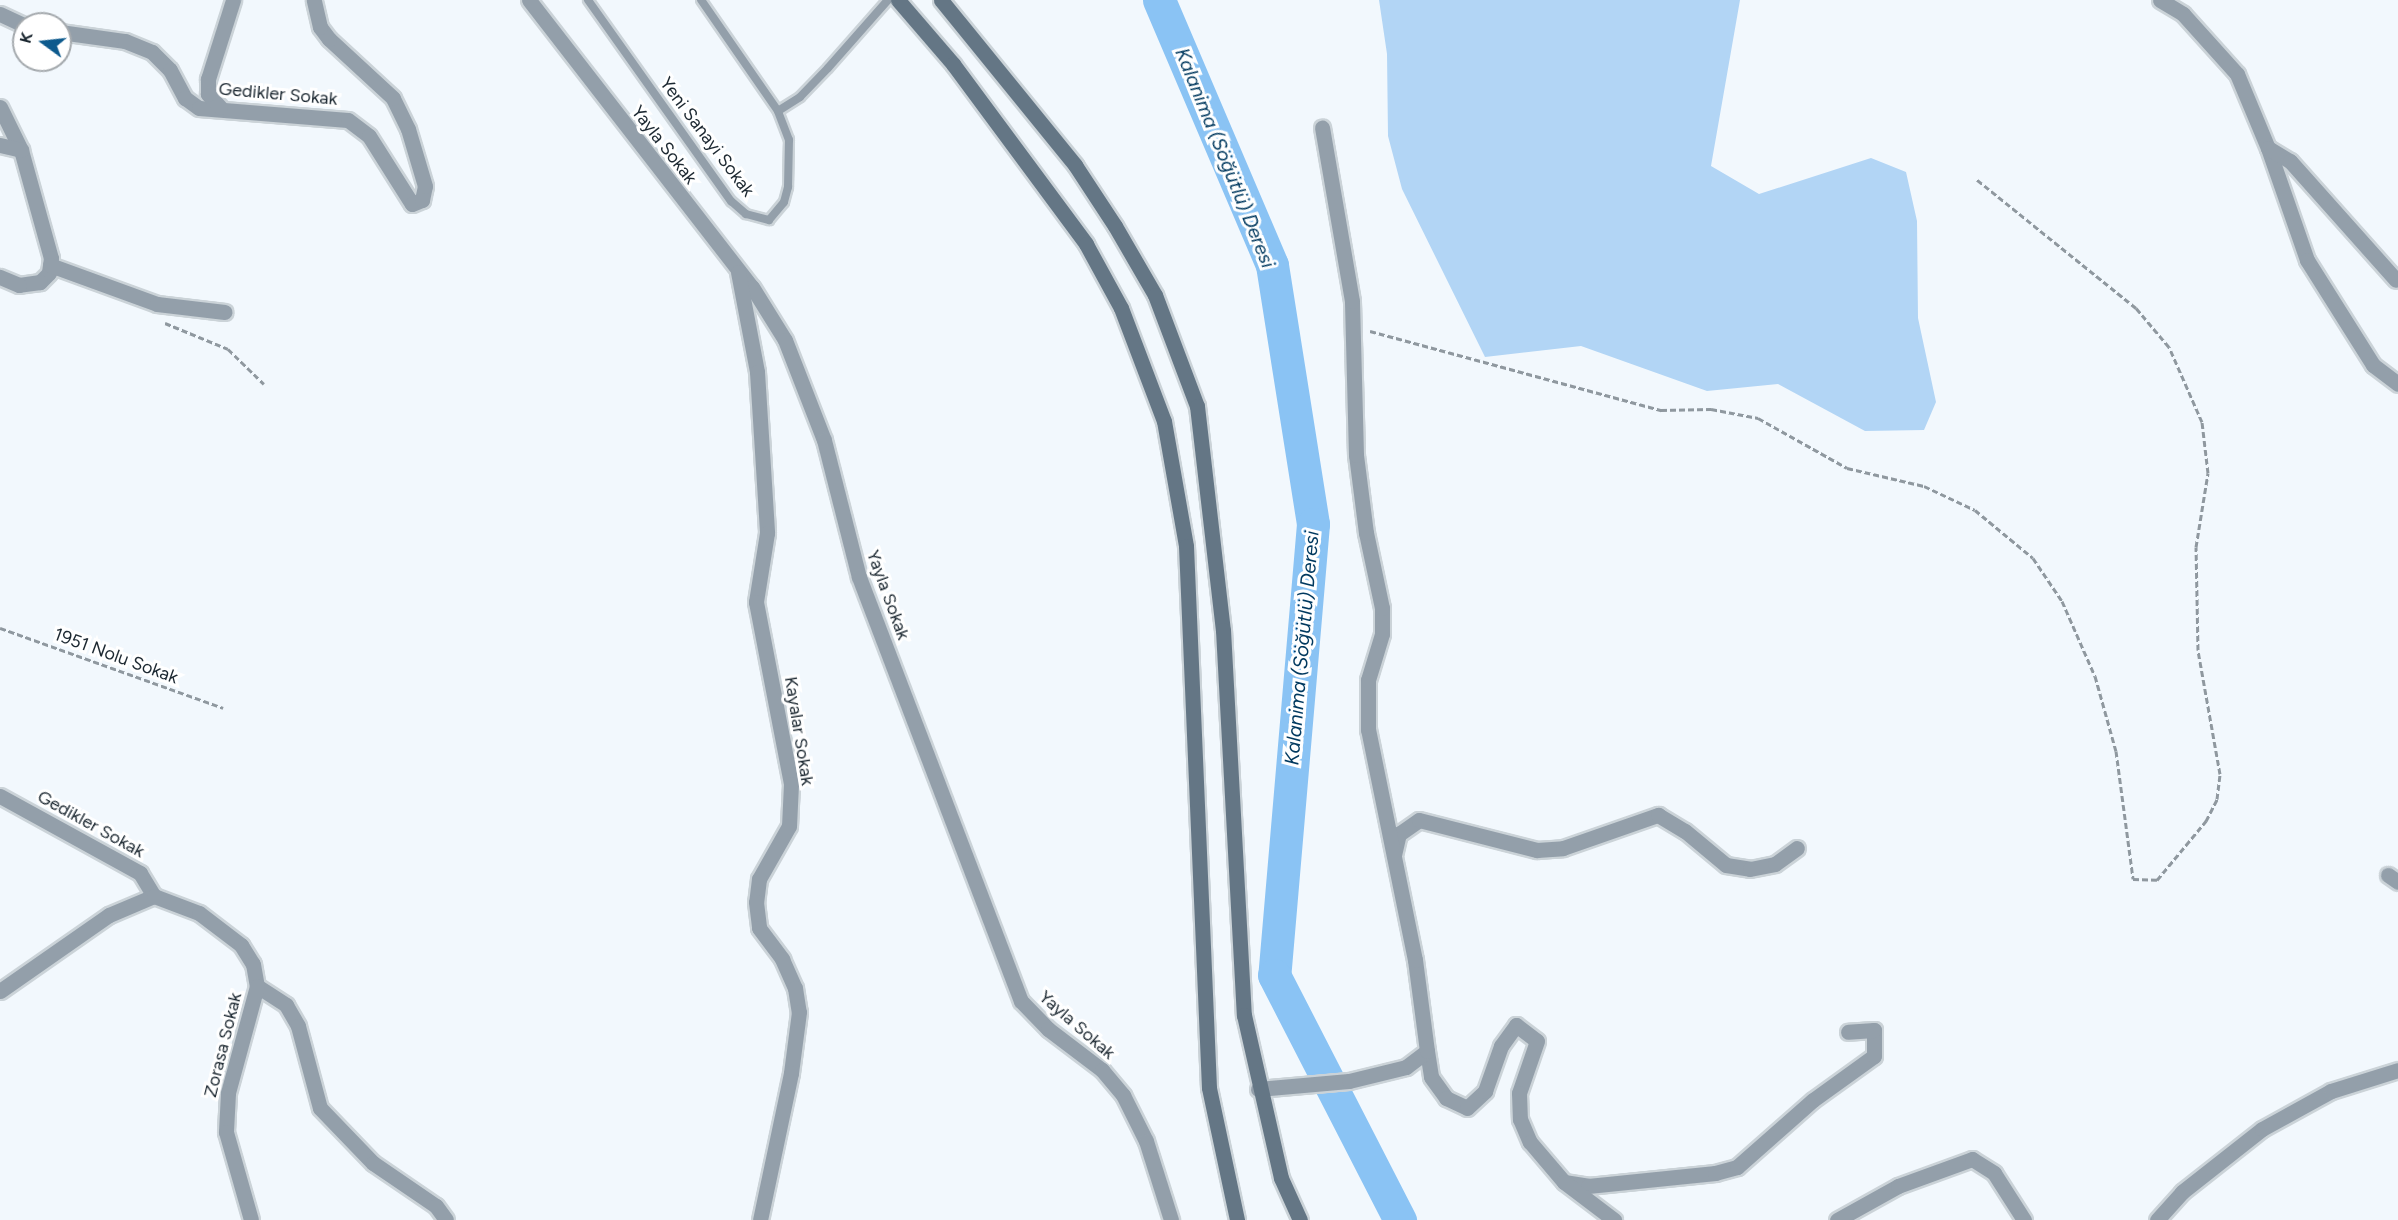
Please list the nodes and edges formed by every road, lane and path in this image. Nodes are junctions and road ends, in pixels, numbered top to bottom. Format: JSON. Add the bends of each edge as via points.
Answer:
{"nodes":[{"id":1,"x":233,"y":0,"type":"edge"},
{"id":2,"x":314,"y":0,"type":"edge"},
{"id":3,"x":529,"y":0,"type":"edge"},
{"id":4,"x":588,"y":0,"type":"edge"},
{"id":5,"x":701,"y":0,"type":"edge"},
{"id":6,"x":888,"y":0,"type":"edge"},
{"id":7,"x":898,"y":0,"type":"edge"},
{"id":8,"x":941,"y":0,"type":"edge"},
{"id":9,"x":2160,"y":0,"type":"edge"},
{"id":10,"x":72,"y":33,"type":"edge"},
{"id":11,"x":0,"y":107,"type":"edge"},
{"id":12,"x":220,"y":107,"type":"junction"},
{"id":13,"x":778,"y":111,"type":"junction"},
{"id":14,"x":1322,"y":128,"type":"dead end"},
{"id":15,"x":0,"y":146,"type":"edge"},
{"id":16,"x":2268,"y":148,"type":"junction"},
{"id":17,"x":21,"y":150,"type":"junction"},
{"id":18,"x":1976,"y":179,"type":"dead end"},
{"id":19,"x":50,"y":265,"type":"junction"},
{"id":20,"x":736,"y":267,"type":"junction"},
{"id":21,"x":0,"y":277,"type":"edge"},
{"id":22,"x":2396,"y":280,"type":"dead end"},
{"id":23,"x":225,"y":312,"type":"dead end"},
{"id":24,"x":157,"y":320,"type":"dead end"},
{"id":25,"x":1354,"y":326,"type":"junction"},
{"id":26,"x":264,"y":384,"type":"dead end"},
{"id":27,"x":2398,"y":384,"type":"edge"},
{"id":28,"x":0,"y":628,"type":"edge"},
{"id":29,"x":223,"y":708,"type":"dead end"},
{"id":30,"x":0,"y":796,"type":"edge"},
{"id":31,"x":1797,"y":848,"type":"dead end"},
{"id":32,"x":1393,"y":858,"type":"junction"},
{"id":33,"x":154,"y":896,"type":"junction"},
{"id":34,"x":257,"y":986,"type":"junction"},
{"id":35,"x":0,"y":991,"type":"edge"},
{"id":36,"x":1848,"y":1032,"type":"dead end"},
{"id":37,"x":1426,"y":1051,"type":"junction"},
{"id":38,"x":2398,"y":1070,"type":"edge"},
{"id":39,"x":1258,"y":1089,"type":"junction"},
{"id":40,"x":1564,"y":1182,"type":"junction"},
{"id":41,"x":251,"y":1220,"type":"edge"},
{"id":42,"x":446,"y":1220,"type":"edge"},
{"id":43,"x":760,"y":1220,"type":"edge"},
{"id":44,"x":1171,"y":1220,"type":"edge"},
{"id":45,"x":1237,"y":1220,"type":"edge"},
{"id":46,"x":1300,"y":1220,"type":"edge"},
{"id":47,"x":1614,"y":1220,"type":"edge"},
{"id":48,"x":1837,"y":1220,"type":"edge"},
{"id":49,"x":2024,"y":1220,"type":"edge"},
{"id":50,"x":2157,"y":1220,"type":"edge"}],
"edges":[{"from":1,"to":12,"type":"street","via":[[208,79],[208,94]]},
{"from":2,"to":12,"type":"street","name":"Gedikler Sokak","via":[[320,27],[328,39],[393,98],[408,129],[425,186],[422,200],[412,204],[369,136],[348,120]]},
{"from":3,"to":20,"type":"street","name":"Yayla Sokak"},
{"from":4,"to":13,"type":"lane","name":"Yeni Sanayi Sokak","via":[[731,201],[757,219],[769,220],[777,214],[788,187],[789,140]]},
{"from":5,"to":13,"type":"lane","name":"Yeni Sanayi Sokak"},
{"from":6,"to":13,"type":"lane","via":[[821,75]]},
{"from":7,"to":45,"type":"main road","via":[[952,64],[1086,244],[1121,308],[1164,421],[1186,546],[1209,1088]]},
{"from":8,"to":39,"type":"main road","via":[[1075,165],[1115,226],[1155,295],[1197,406],[1223,630],[1244,1015]]},
{"from":9,"to":16,"type":"street","via":[[2182,14],[2237,74]]},
{"from":10,"to":12,"type":"street","name":"Gedikler Sokak","via":[[125,40],[152,52],[170,70],[185,98],[199,108]]},
{"from":11,"to":17,"type":"street"},
{"from":14,"to":25,"type":"street"},
{"from":15,"to":17,"type":"street"},
{"from":16,"to":22,"type":"street","via":[[2296,168]]},
{"from":16,"to":27,"type":"street","via":[[2307,260],[2373,365]]},
{"from":17,"to":19,"type":"street"},
{"from":18,"to":25,"type":"path","via":[[2136,308],[2169,347],[2202,422],[2208,473],[2196,547],[2199,650],[2220,774],[2217,799],[2206,822],[2157,880],[2133,879],[2116,751],[2095,676],[2062,601],[2033,558],[1976,510],[1924,486],[1848,468],[1758,418],[1711,409],[1661,410]]},
{"from":19,"to":21,"type":"street","via":[[49,273],[40,282],[19,285]]},
{"from":19,"to":23,"type":"street","via":[[157,304]]},
{"from":20,"to":43,"type":"street","name":"Kayalar Sokak","via":[[757,372],[767,521],[756,602],[791,784],[789,826],[759,879],[756,902],[759,928],[782,959],[795,988],[799,1012],[791,1073]]},
{"from":20,"to":44,"type":"street","name":"Yayla Sokak","via":[[785,340],[803,383],[824,441],[859,577],[1021,1001],[1048,1029],[1102,1070],[1123,1095],[1146,1141]]},
{"from":24,"to":26,"type":"path","via":[[228,349]]},
{"from":25,"to":32,"type":"street","via":[[1356,455],[1382,608],[1382,634],[1368,680],[1368,730]]},
{"from":28,"to":29,"type":"path","name":"1951 Nolu Sokak"},
{"from":30,"to":33,"type":"street","name":"Gedikler Sokak","via":[[140,873]]},
{"from":31,"to":32,"type":"street","via":[[1774,864],[1750,869],[1726,865],[1685,831],[1658,815],[1563,848],[1537,850],[1419,820],[1399,834]]},
{"from":32,"to":37,"type":"street","via":[[1415,960]]},
{"from":33,"to":34,"type":"street","name":"Zorasa Sokak","via":[[200,913],[241,945],[253,964]]},
{"from":33,"to":35,"type":"street","via":[[109,915]]},
{"from":34,"to":41,"type":"street","name":"Zorasa Sokak","via":[[228,1093],[226,1132]]},
{"from":34,"to":42,"type":"street","via":[[286,1005],[298,1026],[320,1108],[373,1163],[436,1206]]},
{"from":36,"to":40,"type":"street","via":[[1874,1030],[1874,1056],[1814,1100],[1737,1167],[1714,1173],[1588,1186]]},
{"from":37,"to":39,"type":"street","via":[[1406,1068],[1349,1081]]},
{"from":37,"to":40,"type":"street","via":[[1431,1077],[1446,1098],[1467,1108],[1485,1091],[1501,1046],[1516,1026],[1537,1041],[1519,1093],[1520,1119],[1530,1142]]},
{"from":38,"to":50,"type":"street","via":[[2331,1091],[2276,1120],[2221,1159]]},
{"from":39,"to":46,"type":"main road","via":[[1281,1178]]},
{"from":40,"to":47,"type":"street"},
{"from":48,"to":49,"type":"street","via":[[1904,1184],[1972,1159],[1994,1173]]}]}
